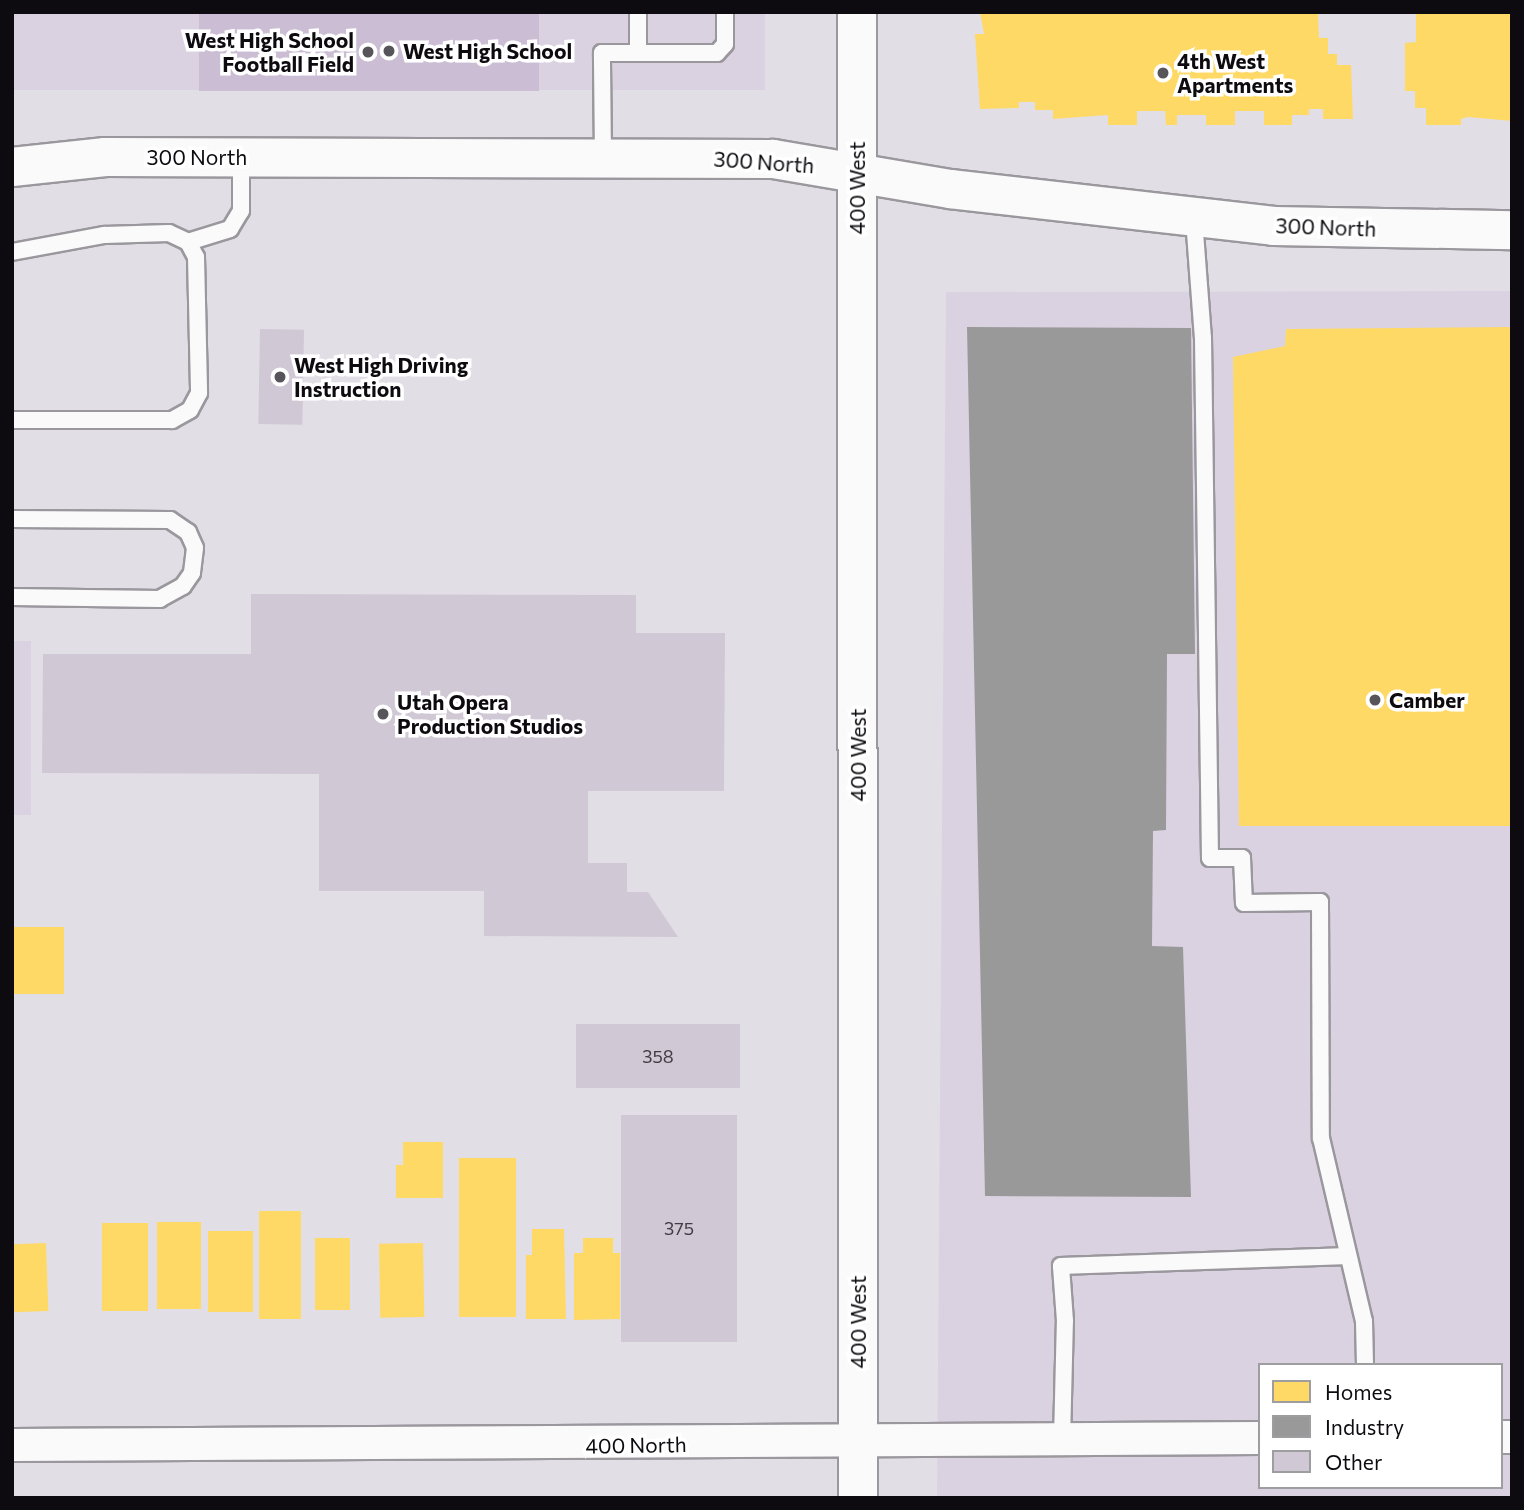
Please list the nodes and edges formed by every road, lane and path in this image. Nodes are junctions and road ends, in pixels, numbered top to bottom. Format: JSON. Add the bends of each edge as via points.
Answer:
{"nodes":[{"id":1,"x":638,"y":12,"type":"edge"},
{"id":2,"x":725,"y":12,"type":"edge"},
{"id":3,"x":857,"y":12,"type":"edge"},
{"id":4,"x":638,"y":53,"type":"junction"},
{"id":5,"x":241,"y":157,"type":"junction"},
{"id":6,"x":603,"y":157,"type":"junction"},
{"id":7,"x":12,"y":167,"type":"edge"},
{"id":8,"x":858,"y":171,"type":"junction"},
{"id":9,"x":1194,"y":219,"type":"junction"},
{"id":10,"x":1512,"y":230,"type":"edge"},
{"id":11,"x":188,"y":242,"type":"junction"},
{"id":12,"x":12,"y":252,"type":"edge"},
{"id":13,"x":12,"y":420,"type":"edge"},
{"id":14,"x":12,"y":519,"type":"edge"},
{"id":15,"x":12,"y":597,"type":"edge"},
{"id":16,"x":1348,"y":1256,"type":"junction"},
{"id":17,"x":1365,"y":1363,"type":"edge"},
{"id":18,"x":1258,"y":1438,"type":"edge"},
{"id":19,"x":1062,"y":1440,"type":"junction"},
{"id":20,"x":858,"y":1442,"type":"junction"},
{"id":21,"x":12,"y":1445,"type":"edge"},
{"id":22,"x":858,"y":1498,"type":"edge"}],
"edges":[{"from":1,"to":4,"type":"lane"},
{"from":2,"to":4,"type":"lane","via":[[725,44],[717,53]]},
{"from":3,"to":8,"type":"street","name":"400 West"},
{"from":4,"to":6,"type":"lane","via":[[603,53]]},
{"from":5,"to":6,"type":"street","name":"300 North"},
{"from":5,"to":7,"type":"street","name":"300 North","via":[[64,158]]},
{"from":5,"to":11,"type":"lane","via":[[241,211],[230,229]]},
{"from":6,"to":8,"type":"street","name":"300 North","via":[[773,159]]},
{"from":8,"to":9,"type":"street","name":"300 North","via":[[950,189]]},
{"from":8,"to":20,"type":"street","name":"400 West"},
{"from":9,"to":10,"type":"street","name":"300 North","via":[[1274,226]]},
{"from":9,"to":16,"type":"lane","via":[[1203,338],[1210,858],[1242,858],[1244,903],[1320,902],[1321,1138]]},
{"from":11,"to":12,"type":"lane","via":[[169,233],[104,235]]},
{"from":11,"to":13,"type":"lane","via":[[197,257],[199,393],[190,410],[172,420]]},
{"from":14,"to":15,"type":"lane","via":[[170,520],[187,532],[195,548],[192,573],[183,586],[160,599]]},
{"from":16,"to":17,"type":"lane","via":[[1364,1321]]},
{"from":16,"to":19,"type":"lane","via":[[1061,1266],[1065,1321]]},
{"from":18,"to":19,"type":"street","name":"400 North"},
{"from":19,"to":20,"type":"street","name":"400 North"},
{"from":20,"to":21,"type":"street","name":"400 North"},
{"from":20,"to":22,"type":"street","name":"400 West"}]}
